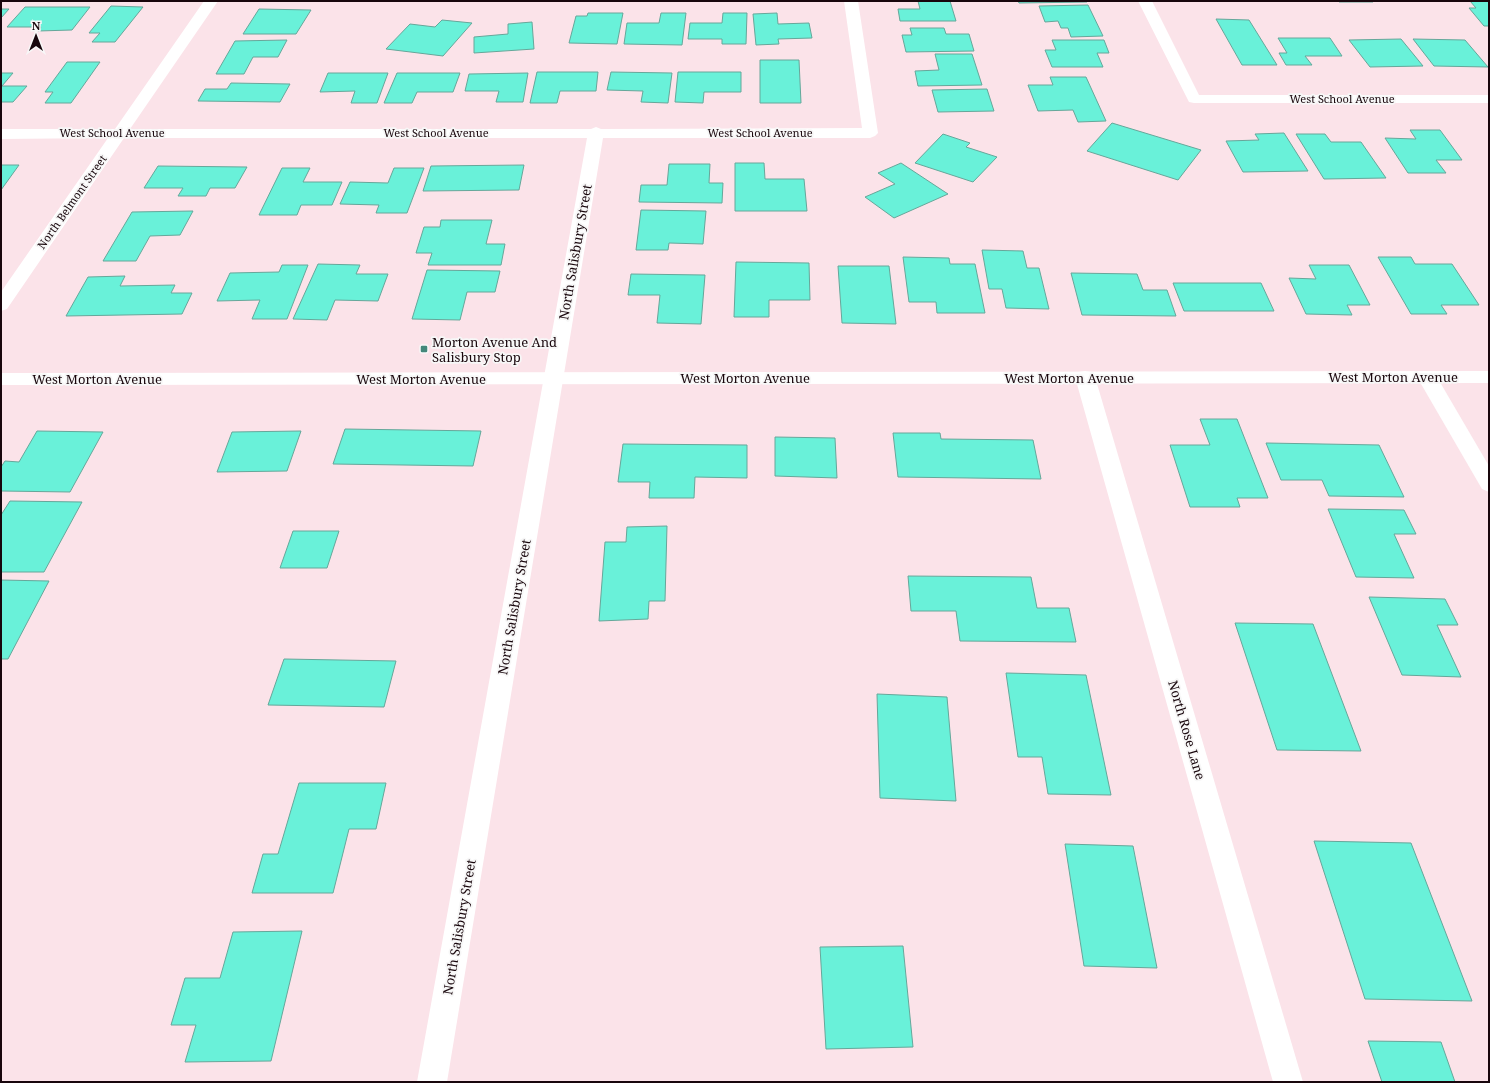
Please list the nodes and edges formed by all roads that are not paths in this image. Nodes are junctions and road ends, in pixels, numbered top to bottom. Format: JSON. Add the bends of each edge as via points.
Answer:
{"nodes":[{"id":1,"x":211,"y":1,"type":"edge"},
{"id":2,"x":851,"y":1,"type":"edge"},
{"id":3,"x":1145,"y":1,"type":"edge"},
{"id":4,"x":1489,"y":99,"type":"edge"},
{"id":5,"x":596,"y":132,"type":"junction"},
{"id":6,"x":119,"y":133,"type":"junction"},
{"id":7,"x":1,"y":134,"type":"edge"},
{"id":8,"x":1,"y":305,"type":"edge"},
{"id":9,"x":1085,"y":378,"type":"junction"},
{"id":10,"x":1428,"y":378,"type":"junction"},
{"id":11,"x":1489,"y":378,"type":"edge"},
{"id":12,"x":1,"y":379,"type":"edge"},
{"id":13,"x":553,"y":379,"type":"junction"},
{"id":14,"x":1489,"y":484,"type":"edge"},
{"id":15,"x":432,"y":1082,"type":"edge"},
{"id":16,"x":1288,"y":1082,"type":"edge"}],
"edges":[{"from":1,"to":6,"type":"street","name":"North Belmont Street"},
{"from":2,"to":5,"type":"street","name":"West School Avenue","via":[[870,133]]},
{"from":3,"to":4,"type":"street","name":"West School Avenue","via":[[1194,99]]},
{"from":5,"to":6,"type":"street","name":"West School Avenue"},
{"from":5,"to":13,"type":"street","name":"North Salisbury Street"},
{"from":6,"to":7,"type":"street","name":"West School Avenue"},
{"from":6,"to":8,"type":"street","name":"North Belmont Street"},
{"from":9,"to":10,"type":"street","name":"West Morton Avenue"},
{"from":9,"to":13,"type":"street","name":"West Morton Avenue"},
{"from":9,"to":16,"type":"street","name":"North Rose Lane"},
{"from":10,"to":11,"type":"street","name":"West Morton Avenue"},
{"from":10,"to":14,"type":"street"},
{"from":12,"to":13,"type":"street","name":"West Morton Avenue"},
{"from":13,"to":15,"type":"street","name":"North Salisbury Street"}]}
